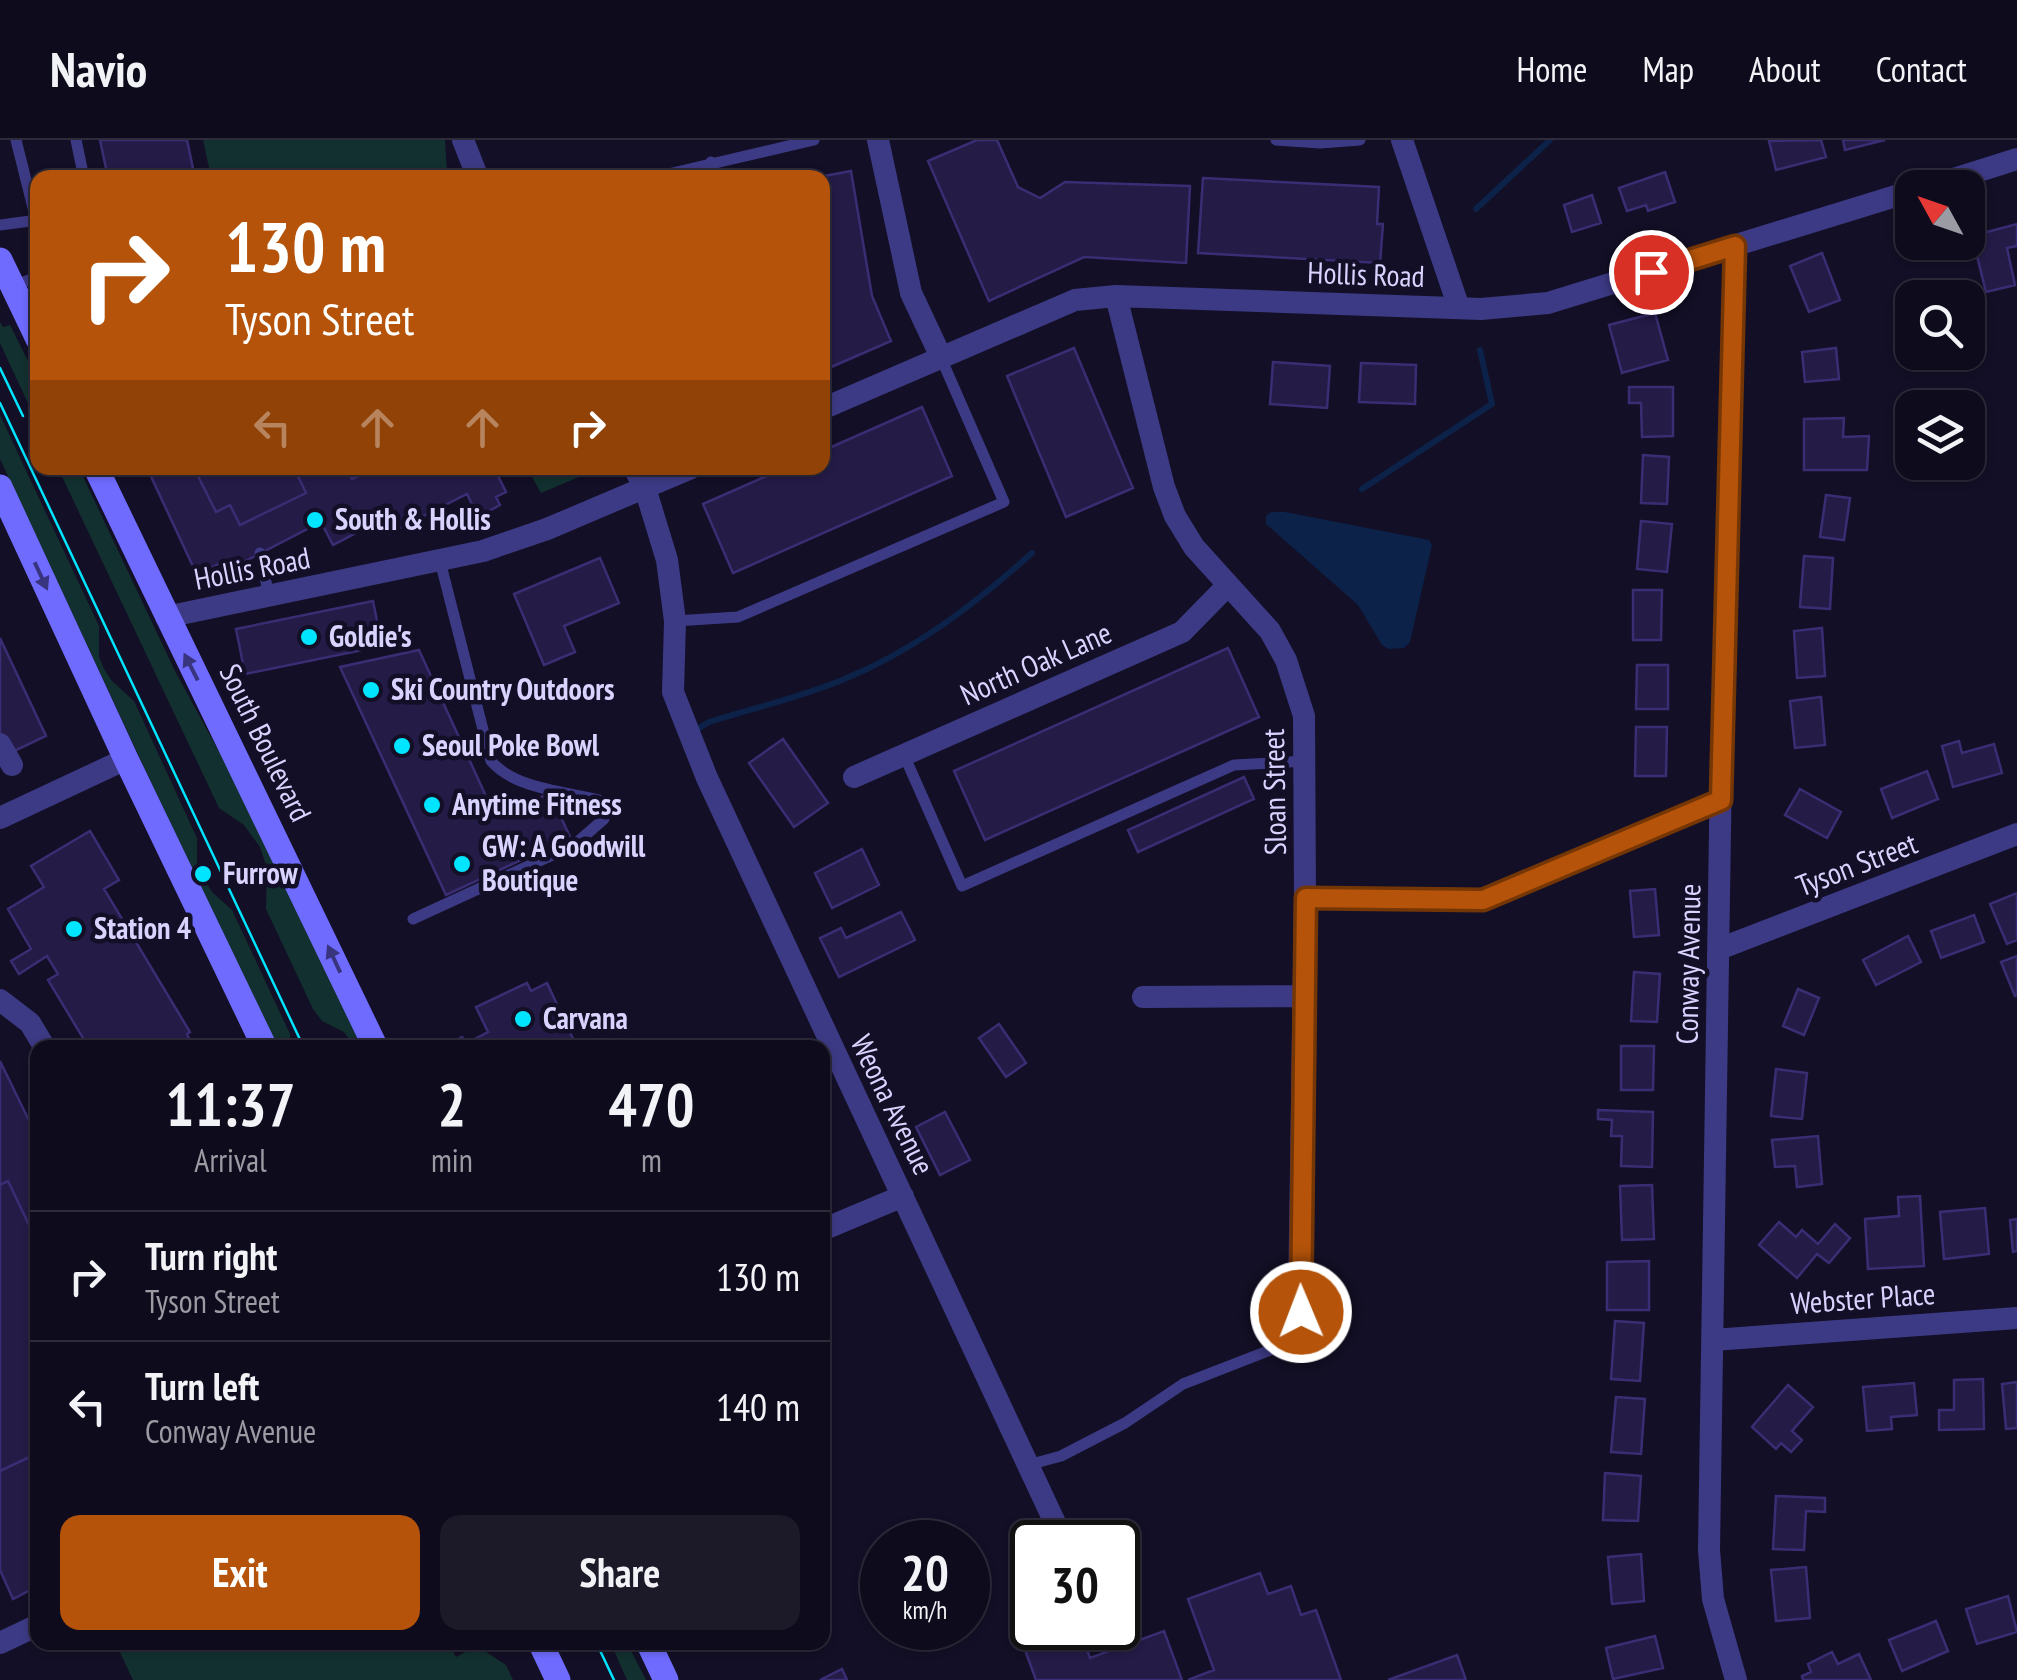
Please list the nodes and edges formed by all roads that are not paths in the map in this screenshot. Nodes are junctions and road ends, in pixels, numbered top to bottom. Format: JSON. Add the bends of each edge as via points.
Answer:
{"nodes":[{"id":1,"x":16,"y":140,"type":"edge"},
{"id":2,"x":76,"y":140,"type":"edge"},
{"id":3,"x":463,"y":140,"type":"edge"},
{"id":4,"x":814,"y":140,"type":"edge"},
{"id":5,"x":878,"y":140,"type":"edge"},
{"id":6,"x":1276,"y":140,"type":"edge"},
{"id":7,"x":1360,"y":140,"type":"edge"},
{"id":8,"x":1402,"y":140,"type":"edge"},
{"id":9,"x":1319,"y":141,"type":"edge"},
{"id":10,"x":2017,"y":159,"type":"edge"},
{"id":11,"x":712,"y":162,"type":"junction"},
{"id":12,"x":82,"y":170,"type":"edge"},
{"id":13,"x":475,"y":170,"type":"edge"},
{"id":14,"x":682,"y":170,"type":"edge"},
{"id":15,"x":714,"y":170,"type":"edge"},
{"id":16,"x":1982,"y":170,"type":"edge"},
{"id":17,"x":30,"y":193,"type":"edge"},
{"id":18,"x":1895,"y":196,"type":"edge"},
{"id":19,"x":30,"y":221,"type":"edge"},
{"id":20,"x":0,"y":225,"type":"edge"},
{"id":21,"x":1735,"y":246,"type":"junction"},
{"id":22,"x":5,"y":275,"type":"edge"},
{"id":23,"x":30,"y":277,"type":"edge"},
{"id":24,"x":1116,"y":296,"type":"junction"},
{"id":25,"x":1459,"y":308,"type":"junction"},
{"id":26,"x":30,"y":324,"type":"edge"},
{"id":27,"x":941,"y":357,"type":"junction"},
{"id":28,"x":830,"y":406,"type":"edge"},
{"id":29,"x":99,"y":475,"type":"edge"},
{"id":30,"x":639,"y":478,"type":"edge"},
{"id":31,"x":0,"y":487,"type":"edge"},
{"id":32,"x":260,"y":553,"type":"dead end"},
{"id":33,"x":440,"y":561,"type":"junction"},
{"id":34,"x":1228,"y":585,"type":"junction"},
{"id":35,"x":269,"y":596,"type":"junction"},
{"id":36,"x":166,"y":617,"type":"junction"},
{"id":37,"x":675,"y":621,"type":"junction"},
{"id":38,"x":0,"y":744,"type":"edge"},
{"id":39,"x":904,"y":755,"type":"junction"},
{"id":40,"x":126,"y":760,"type":"junction"},
{"id":41,"x":1306,"y":761,"type":"junction"},
{"id":42,"x":12,"y":765,"type":"dead end"},
{"id":43,"x":854,"y":777,"type":"dead end"},
{"id":44,"x":1721,"y":800,"type":"junction"},
{"id":45,"x":0,"y":818,"type":"edge"},
{"id":46,"x":2017,"y":834,"type":"edge"},
{"id":47,"x":1306,"y":898,"type":"junction"},
{"id":48,"x":413,"y":919,"type":"dead end"},
{"id":49,"x":1719,"y":949,"type":"junction"},
{"id":50,"x":1304,"y":996,"type":"junction"},
{"id":51,"x":1143,"y":997,"type":"dead end"},
{"id":52,"x":0,"y":1000,"type":"edge"},
{"id":53,"x":40,"y":1040,"type":"edge"},
{"id":54,"x":262,"y":1040,"type":"edge"},
{"id":55,"x":372,"y":1040,"type":"edge"},
{"id":56,"x":829,"y":1040,"type":"edge"},
{"id":57,"x":830,"y":1043,"type":"edge"},
{"id":58,"x":903,"y":1196,"type":"junction"},
{"id":59,"x":830,"y":1227,"type":"edge"},
{"id":60,"x":2017,"y":1318,"type":"edge"},
{"id":61,"x":1309,"y":1335,"type":"joint"},
{"id":62,"x":1713,"y":1340,"type":"junction"},
{"id":63,"x":1028,"y":1464,"type":"junction"},
{"id":64,"x":1054,"y":1520,"type":"edge"},
{"id":65,"x":30,"y":1629,"type":"edge"},
{"id":66,"x":0,"y":1643,"type":"edge"},
{"id":67,"x":544,"y":1650,"type":"edge"},
{"id":68,"x":652,"y":1650,"type":"edge"},
{"id":69,"x":558,"y":1680,"type":"edge"},
{"id":70,"x":666,"y":1680,"type":"edge"},
{"id":71,"x":1736,"y":1680,"type":"edge"}],
"edges":[{"from":1,"to":17,"type":"lane"},
{"from":2,"to":12,"type":"lane"},
{"from":3,"to":13,"type":"street"},
{"from":4,"to":11,"type":"lane"},
{"from":5,"to":27,"type":"street","via":[[911,293]]},
{"from":6,"to":9,"type":"lane"},
{"from":7,"to":9,"type":"lane"},
{"from":8,"to":25,"type":"street"},
{"from":10,"to":16,"type":"street"},
{"from":11,"to":14,"type":"lane"},
{"from":11,"to":15,"type":"lane"},
{"from":18,"to":21,"type":"street","name":"Hollis Road"},
{"from":19,"to":20,"type":"lane"},
{"from":21,"to":25,"type":"street","name":"Hollis Road","via":[[1548,303]]},
{"from":21,"to":44,"type":"street","name":"Conway Avenue"},
{"from":22,"to":23,"type":"lane"},
{"from":22,"to":26,"type":"main road"},
{"from":24,"to":25,"type":"street","name":"Hollis Road"},
{"from":24,"to":27,"type":"street","name":"Hollis Road","via":[[1060,304]]},
{"from":24,"to":34,"type":"street","name":"Sloan Street","via":[[1164,487],[1194,546]]},
{"from":27,"to":28,"type":"street","name":"Hollis Road"},
{"from":27,"to":37,"type":"lane","via":[[1004,502],[738,617]]},
{"from":29,"to":36,"type":"main road","name":"South Boulevard"},
{"from":30,"to":33,"type":"street","name":"Hollis Road","via":[[547,529]]},
{"from":30,"to":37,"type":"street","via":[[667,560]]},
{"from":31,"to":40,"type":"main road","one_way":true},
{"from":32,"to":35,"type":"lane"},
{"from":33,"to":35,"type":"street","name":"Hollis Road"},
{"from":33,"to":48,"type":"lane","via":[[491,761],[523,782],[599,800],[604,819],[574,845]]},
{"from":34,"to":39,"type":"street","name":"North Oak Lane","via":[[1182,632]]},
{"from":34,"to":41,"type":"street","name":"Sloan Street","via":[[1270,631],[1286,660],[1304,716]]},
{"from":35,"to":36,"type":"street","name":"Hollis Road"},
{"from":55,"to":36,"type":"main road","name":"South Boulevard","one_way":true},
{"from":37,"to":56,"type":"street","name":"Weona Avenue","via":[[673,692]]},
{"from":38,"to":42,"type":"street"},
{"from":39,"to":41,"type":"lane","via":[[962,886],[1234,765]]},
{"from":39,"to":43,"type":"street","name":"North Oak Lane"},
{"from":40,"to":45,"type":"street"},
{"from":40,"to":54,"type":"main road"},
{"from":41,"to":47,"type":"street","name":"Sloan Street"},
{"from":44,"to":47,"type":"street","via":[[1483,900]]},
{"from":44,"to":49,"type":"street","name":"Conway Avenue"},
{"from":46,"to":49,"type":"street","name":"Tyson Street"},
{"from":47,"to":50,"type":"street","name":"Sloan Street"},
{"from":49,"to":62,"type":"street","name":"Conway Avenue"},
{"from":50,"to":51,"type":"street"},
{"from":50,"to":61,"type":"street","name":"Sloan Street","via":[[1299,1300]]},
{"from":52,"to":53,"type":"street"},
{"from":57,"to":58,"type":"street","name":"Weona Avenue"},
{"from":58,"to":59,"type":"street"},
{"from":58,"to":63,"type":"street","name":"Weona Avenue"},
{"from":60,"to":62,"type":"street","name":"Webster Place"},
{"from":61,"to":63,"type":"lane","via":[[1183,1384],[1077,1448]]},
{"from":62,"to":71,"type":"street","name":"Conway Avenue","via":[[1709,1550],[1714,1599]]},
{"from":63,"to":64,"type":"street","name":"Weona Avenue"},
{"from":65,"to":66,"type":"street"},
{"from":67,"to":69,"type":"main road"},
{"from":68,"to":70,"type":"main road"}]}
